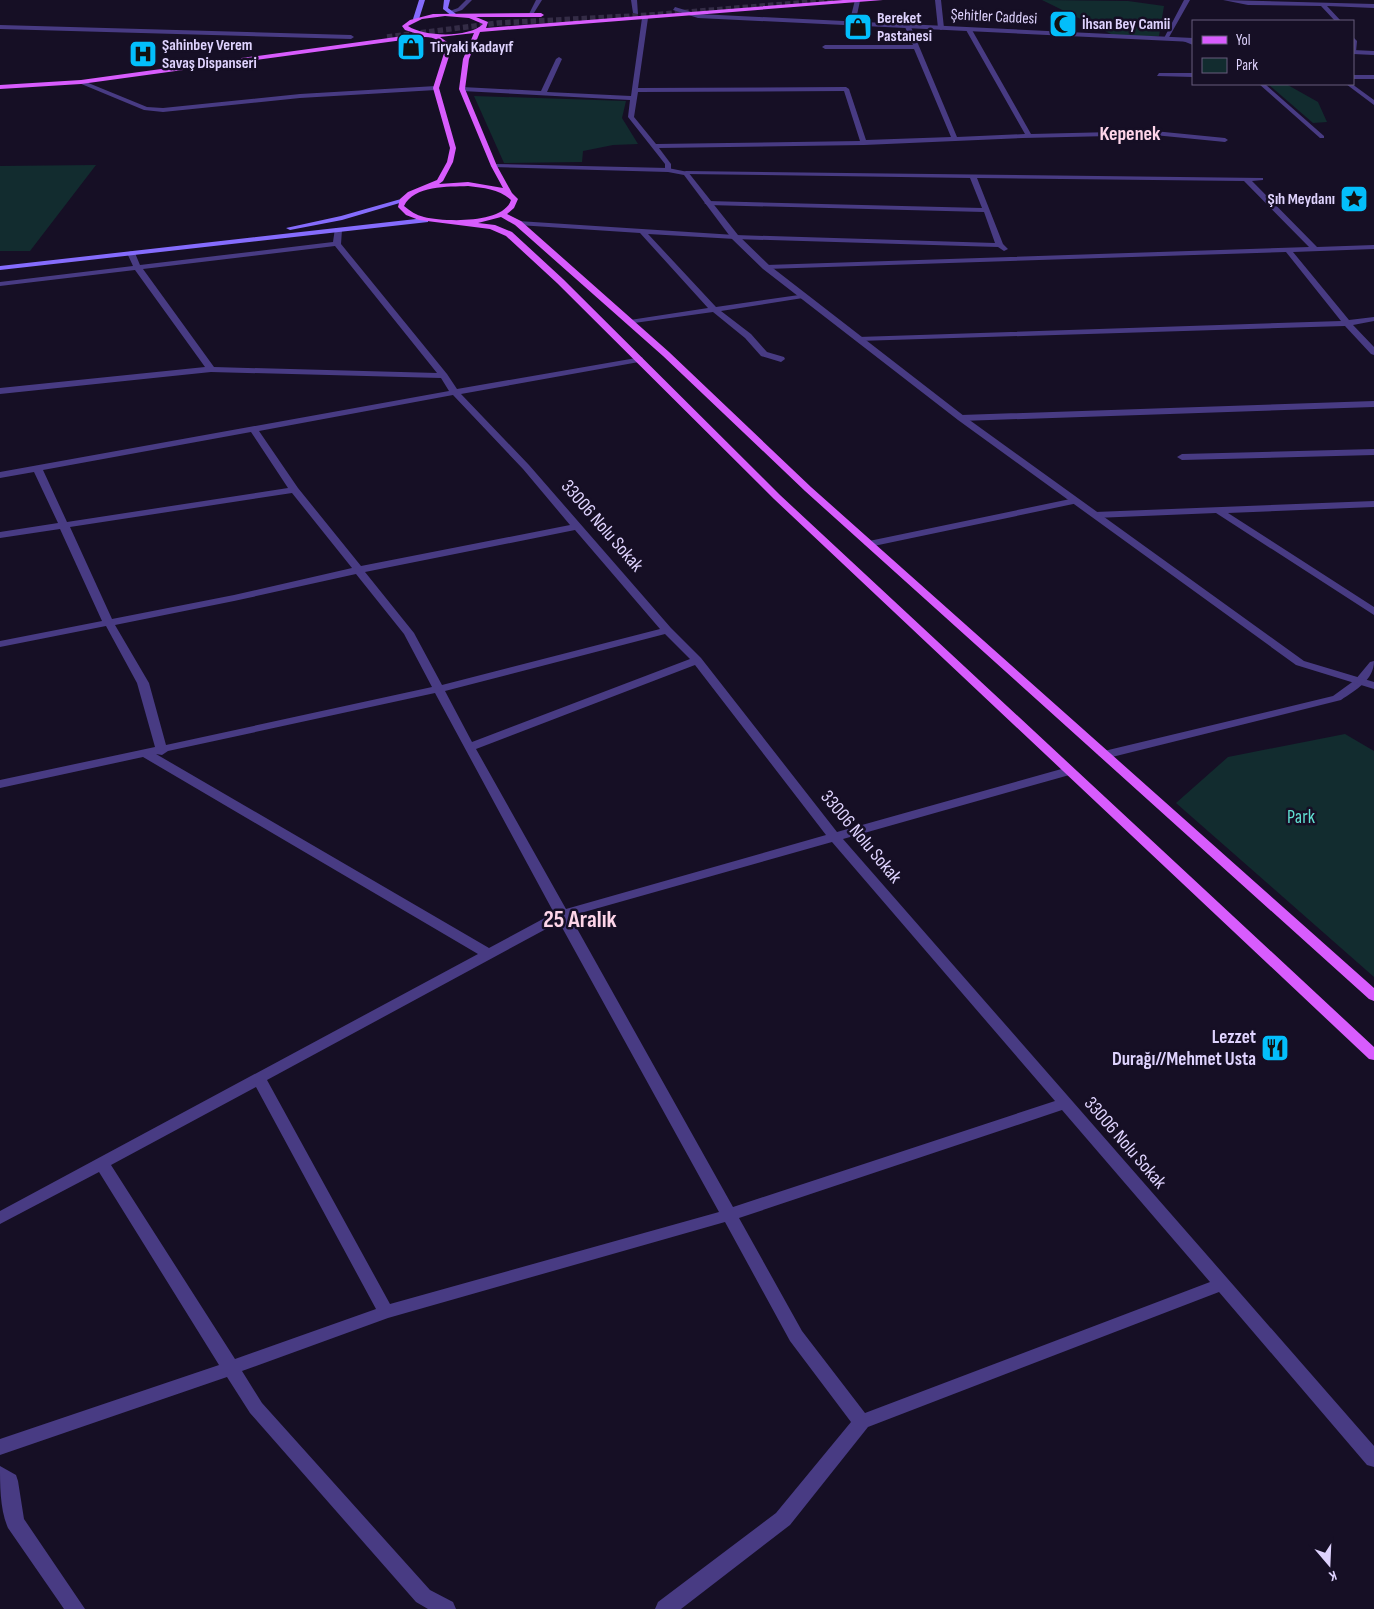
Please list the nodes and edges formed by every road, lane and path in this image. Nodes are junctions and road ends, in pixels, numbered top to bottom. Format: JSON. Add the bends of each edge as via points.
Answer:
{"nodes":[{"id":1,"x":422,"y":0,"type":"edge"},
{"id":2,"x":447,"y":0,"type":"edge"},
{"id":3,"x":469,"y":0,"type":"edge"},
{"id":4,"x":539,"y":0,"type":"edge"},
{"id":5,"x":634,"y":0,"type":"edge"},
{"id":6,"x":788,"y":0,"type":"edge"},
{"id":7,"x":880,"y":0,"type":"edge"},
{"id":8,"x":938,"y":0,"type":"edge"},
{"id":9,"x":1187,"y":0,"type":"edge"},
{"id":10,"x":1226,"y":0,"type":"edge"},
{"id":11,"x":857,"y":1,"type":"edge"},
{"id":12,"x":1323,"y":5,"type":"junction"},
{"id":13,"x":1374,"y":6,"type":"edge"},
{"id":14,"x":675,"y":9,"type":"junction"},
{"id":15,"x":636,"y":13,"type":"junction"},
{"id":16,"x":452,"y":14,"type":"junction"},
{"id":17,"x":688,"y":14,"type":"junction"},
{"id":18,"x":530,"y":15,"type":"junction"},
{"id":19,"x":547,"y":15,"type":"dead end"},
{"id":20,"x":583,"y":15,"type":"dead end"},
{"id":21,"x":464,"y":16,"type":"junction"},
{"id":22,"x":645,"y":18,"type":"junction"},
{"id":23,"x":416,"y":19,"type":"junction"},
{"id":24,"x":1337,"y":20,"type":"edge"},
{"id":25,"x":852,"y":24,"type":"junction"},
{"id":26,"x":0,"y":27,"type":"edge"},
{"id":27,"x":908,"y":27,"type":"junction"},
{"id":28,"x":941,"y":28,"type":"junction"},
{"id":29,"x":407,"y":29,"type":"junction"},
{"id":30,"x":398,"y":30,"type":"dead end"},
{"id":31,"x":479,"y":30,"type":"junction"},
{"id":32,"x":969,"y":30,"type":"junction"},
{"id":33,"x":425,"y":34,"type":"junction"},
{"id":34,"x":433,"y":35,"type":"junction"},
{"id":35,"x":354,"y":36,"type":"joint"},
{"id":36,"x":387,"y":37,"type":"tunnel mouth"},
{"id":37,"x":1165,"y":39,"type":"junction"},
{"id":38,"x":314,"y":42,"type":"dead end"},
{"id":39,"x":1192,"y":42,"type":"edge"},
{"id":40,"x":825,"y":47,"type":"dead end"},
{"id":41,"x":917,"y":47,"type":"junction"},
{"id":42,"x":267,"y":49,"type":"dead end"},
{"id":43,"x":1354,"y":52,"type":"edge"},
{"id":44,"x":1374,"y":53,"type":"edge"},
{"id":45,"x":559,"y":59,"type":"dead end"},
{"id":46,"x":127,"y":74,"type":"junction"},
{"id":47,"x":1159,"y":75,"type":"dead end"},
{"id":48,"x":1192,"y":76,"type":"edge"},
{"id":49,"x":1354,"y":77,"type":"edge"},
{"id":50,"x":1374,"y":78,"type":"edge"},
{"id":51,"x":0,"y":80,"type":"edge"},
{"id":52,"x":20,"y":80,"type":"junction"},
{"id":53,"x":81,"y":82,"type":"junction"},
{"id":54,"x":1263,"y":85,"type":"edge"},
{"id":55,"x":1350,"y":85,"type":"edge"},
{"id":56,"x":48,"y":86,"type":"junction"},
{"id":57,"x":0,"y":87,"type":"edge"},
{"id":58,"x":436,"y":88,"type":"junction"},
{"id":59,"x":462,"y":89,"type":"junction"},
{"id":60,"x":635,"y":90,"type":"junction"},
{"id":61,"x":543,"y":94,"type":"junction"},
{"id":62,"x":634,"y":98,"type":"junction"},
{"id":63,"x":1374,"y":103,"type":"edge"},
{"id":64,"x":1029,"y":136,"type":"junction"},
{"id":65,"x":1322,"y":137,"type":"dead end"},
{"id":66,"x":955,"y":139,"type":"junction"},
{"id":67,"x":1224,"y":140,"type":"dead end"},
{"id":68,"x":864,"y":143,"type":"junction"},
{"id":69,"x":653,"y":146,"type":"junction"},
{"id":70,"x":494,"y":166,"type":"junction"},
{"id":71,"x":668,"y":170,"type":"junction"},
{"id":72,"x":686,"y":173,"type":"junction"},
{"id":73,"x":974,"y":176,"type":"junction"},
{"id":74,"x":1246,"y":179,"type":"junction"},
{"id":75,"x":1261,"y":179,"type":"dead end"},
{"id":76,"x":419,"y":190,"type":"junction"},
{"id":77,"x":508,"y":193,"type":"junction"},
{"id":78,"x":402,"y":201,"type":"junction"},
{"id":79,"x":708,"y":203,"type":"junction"},
{"id":80,"x":987,"y":210,"type":"junction"},
{"id":81,"x":502,"y":214,"type":"junction"},
{"id":82,"x":425,"y":220,"type":"junction"},
{"id":83,"x":458,"y":222,"type":"junction"},
{"id":84,"x":518,"y":223,"type":"junction"},
{"id":85,"x":338,"y":230,"type":"junction"},
{"id":86,"x":643,"y":232,"type":"junction"},
{"id":87,"x":735,"y":237,"type":"junction"},
{"id":88,"x":337,"y":244,"type":"junction"},
{"id":89,"x":1000,"y":245,"type":"junction"},
{"id":90,"x":1374,"y":247,"type":"edge"},
{"id":91,"x":177,"y":248,"type":"junction"},
{"id":92,"x":1316,"y":249,"type":"junction"},
{"id":93,"x":1288,"y":250,"type":"junction"},
{"id":94,"x":131,"y":253,"type":"junction"},
{"id":95,"x":1014,"y":260,"type":"junction"},
{"id":96,"x":137,"y":267,"type":"junction"},
{"id":97,"x":766,"y":267,"type":"junction"},
{"id":98,"x":0,"y":268,"type":"edge"},
{"id":99,"x":0,"y":284,"type":"edge"},
{"id":100,"x":803,"y":296,"type":"junction"},
{"id":101,"x":713,"y":308,"type":"junction"},
{"id":102,"x":1374,"y":319,"type":"edge"},
{"id":103,"x":630,"y":322,"type":"junction"},
{"id":104,"x":1347,"y":323,"type":"junction"},
{"id":105,"x":858,"y":339,"type":"junction"},
{"id":106,"x":1374,"y":352,"type":"edge"},
{"id":107,"x":639,"y":359,"type":"junction"},
{"id":108,"x":781,"y":359,"type":"dead end"},
{"id":109,"x":211,"y":369,"type":"junction"},
{"id":110,"x":444,"y":376,"type":"junction"},
{"id":111,"x":0,"y":391,"type":"edge"},
{"id":112,"x":455,"y":393,"type":"junction"},
{"id":113,"x":1374,"y":404,"type":"edge"},
{"id":114,"x":961,"y":418,"type":"junction"},
{"id":115,"x":254,"y":430,"type":"junction"},
{"id":116,"x":1374,"y":452,"type":"edge"},
{"id":117,"x":1182,"y":457,"type":"dead end"},
{"id":118,"x":36,"y":468,"type":"junction"},
{"id":119,"x":0,"y":475,"type":"edge"},
{"id":120,"x":294,"y":490,"type":"junction"},
{"id":121,"x":1075,"y":501,"type":"junction"},
{"id":122,"x":1374,"y":504,"type":"edge"},
{"id":123,"x":1219,"y":511,"type":"junction"},
{"id":124,"x":1094,"y":515,"type":"junction"},
{"id":125,"x":64,"y":525,"type":"junction"},
{"id":126,"x":578,"y":526,"type":"junction"},
{"id":127,"x":0,"y":535,"type":"edge"},
{"id":128,"x":869,"y":544,"type":"junction"},
{"id":129,"x":358,"y":570,"type":"junction"},
{"id":130,"x":1374,"y":612,"type":"edge"},
{"id":131,"x":108,"y":621,"type":"junction"},
{"id":132,"x":667,"y":630,"type":"junction"},
{"id":133,"x":0,"y":644,"type":"edge"},
{"id":134,"x":697,"y":660,"type":"junction"},
{"id":135,"x":1374,"y":664,"type":"edge"},
{"id":136,"x":1359,"y":682,"type":"junction"},
{"id":137,"x":1374,"y":686,"type":"edge"},
{"id":138,"x":440,"y":689,"type":"junction"},
{"id":139,"x":469,"y":747,"type":"junction"},
{"id":140,"x":162,"y":750,"type":"junction"},
{"id":141,"x":147,"y":754,"type":"junction"},
{"id":142,"x":1104,"y":756,"type":"junction"},
{"id":143,"x":1069,"y":771,"type":"junction"},
{"id":144,"x":0,"y":784,"type":"edge"},
{"id":145,"x":835,"y":838,"type":"junction"},
{"id":146,"x":563,"y":914,"type":"junction"},
{"id":147,"x":490,"y":954,"type":"junction"},
{"id":148,"x":1374,"y":996,"type":"edge"},
{"id":149,"x":1374,"y":1055,"type":"edge"},
{"id":150,"x":259,"y":1079,"type":"junction"},
{"id":151,"x":1066,"y":1103,"type":"junction"},
{"id":152,"x":102,"y":1163,"type":"junction"},
{"id":153,"x":729,"y":1215,"type":"junction"},
{"id":154,"x":0,"y":1218,"type":"edge"},
{"id":155,"x":1222,"y":1284,"type":"junction"},
{"id":156,"x":386,"y":1312,"type":"junction"},
{"id":157,"x":231,"y":1368,"type":"junction"},
{"id":158,"x":862,"y":1422,"type":"junction"},
{"id":159,"x":0,"y":1447,"type":"edge"},
{"id":160,"x":1374,"y":1459,"type":"edge"},
{"id":161,"x":0,"y":1474,"type":"edge"},
{"id":162,"x":75,"y":1609,"type":"edge"},
{"id":163,"x":446,"y":1609,"type":"edge"},
{"id":164,"x":665,"y":1609,"type":"edge"}],
"edges":[{"from":1,"to":23,"type":"main road"},
{"from":2,"to":16,"type":"main road","via":[[444,8]]},
{"from":3,"to":16,"type":"street"},
{"from":4,"to":18,"type":"street"},
{"from":5,"to":15,"type":"street"},
{"from":6,"to":14,"type":"main road"},
{"from":7,"to":11,"type":"main road"},
{"from":8,"to":28,"type":"street"},
{"from":9,"to":37,"type":"street"},
{"from":10,"to":12,"type":"street"},
{"from":11,"to":17,"type":"main road"},
{"from":11,"to":25,"type":"street"},
{"from":12,"to":13,"type":"street"},
{"from":12,"to":24,"type":"street"},
{"from":14,"to":15,"type":"main road"},
{"from":14,"to":17,"type":"street","name":"Şehitler Caddesi"},
{"from":15,"to":20,"type":"main road"},
{"from":16,"to":21,"type":"main road"},
{"from":16,"to":23,"type":"main road"},
{"from":17,"to":22,"type":"main road"},
{"from":17,"to":25,"type":"street","name":"Şehitler Caddesi"},
{"from":18,"to":19,"type":"main road"},
{"from":18,"to":21,"type":"main road"},
{"from":21,"to":31,"type":"main road","via":[[486,23]]},
{"from":22,"to":31,"type":"main road","via":[[532,23]]},
{"from":22,"to":60,"type":"street"},
{"from":23,"to":29,"type":"main road","via":[[405,26]]},
{"from":25,"to":27,"type":"street","name":"Şehitler Caddesi"},
{"from":26,"to":35,"type":"street"},
{"from":27,"to":28,"type":"street","name":"Şehitler Caddesi"},
{"from":27,"to":41,"type":"street"},
{"from":28,"to":32,"type":"street","name":"Şehitler Caddesi"},
{"from":29,"to":30,"type":"main road"},
{"from":29,"to":33,"type":"main road"},
{"from":31,"to":34,"type":"main road"},
{"from":31,"to":59,"type":"main road","via":[[470,44]]},
{"from":32,"to":37,"type":"street","name":"Şehitler Caddesi"},
{"from":32,"to":64,"type":"street"},
{"from":33,"to":34,"type":"main road"},
{"from":33,"to":53,"type":"main road"},
{"from":34,"to":58,"type":"main road","via":[[445,43],[448,50]]},
{"from":35,"to":38,"type":"main road"},
{"from":36,"to":46,"type":"main road"},
{"from":37,"to":39,"type":"street","name":"Şehitler Caddesi"},
{"from":40,"to":41,"type":"street"},
{"from":41,"to":66,"type":"street"},
{"from":42,"to":52,"type":"main road","via":[[79,76]]},
{"from":43,"to":44,"type":"street"},
{"from":45,"to":61,"type":"street"},
{"from":46,"to":52,"type":"main road"},
{"from":46,"to":56,"type":"main road"},
{"from":47,"to":48,"type":"street"},
{"from":49,"to":50,"type":"street"},
{"from":51,"to":52,"type":"main road"},
{"from":53,"to":56,"type":"main road"},
{"from":53,"to":58,"type":"street","via":[[146,109],[163,110],[300,96]]},
{"from":54,"to":65,"type":"street"},
{"from":55,"to":63,"type":"street"},
{"from":56,"to":57,"type":"main road"},
{"from":58,"to":76,"type":"main road","via":[[453,148],[440,181]]},
{"from":59,"to":61,"type":"street"},
{"from":59,"to":70,"type":"main road"},
{"from":60,"to":62,"type":"street"},
{"from":60,"to":68,"type":"street","via":[[846,89]]},
{"from":61,"to":62,"type":"street"},
{"from":62,"to":69,"type":"street","via":[[631,118]]},
{"from":64,"to":66,"type":"street"},
{"from":64,"to":67,"type":"street","via":[[1154,133]]},
{"from":66,"to":68,"type":"street"},
{"from":68,"to":69,"type":"street"},
{"from":69,"to":71,"type":"street","via":[[668,164]]},
{"from":70,"to":71,"type":"street"},
{"from":70,"to":77,"type":"main road"},
{"from":71,"to":72,"type":"street"},
{"from":72,"to":73,"type":"street"},
{"from":72,"to":79,"type":"street"},
{"from":73,"to":74,"type":"street"},
{"from":73,"to":80,"type":"street"},
{"from":74,"to":75,"type":"street"},
{"from":74,"to":92,"type":"street"},
{"from":76,"to":77,"type":"main road","via":[[468,184],[498,188]]},
{"from":76,"to":78,"type":"main road"},
{"from":77,"to":81,"type":"main road","via":[[515,199],[512,207]]},
{"from":78,"to":82,"type":"main road","via":[[400,206],[404,212]]},
{"from":78,"to":91,"type":"main road","via":[[342,218]]},
{"from":79,"to":80,"type":"street"},
{"from":79,"to":87,"type":"street"},
{"from":80,"to":89,"type":"street"},
{"from":81,"to":83,"type":"main road"},
{"from":81,"to":84,"type":"main road"},
{"from":82,"to":83,"type":"main road"},
{"from":82,"to":85,"type":"main road"},
{"from":83,"to":107,"type":"main road","via":[[492,227],[508,234]]},
{"from":84,"to":86,"type":"street"},
{"from":84,"to":103,"type":"main road"},
{"from":85,"to":88,"type":"street"},
{"from":85,"to":91,"type":"main road"},
{"from":86,"to":87,"type":"street"},
{"from":86,"to":101,"type":"street"},
{"from":87,"to":89,"type":"street"},
{"from":87,"to":97,"type":"street"},
{"from":88,"to":96,"type":"street"},
{"from":88,"to":110,"type":"street","name":"33006 Nolu Sokak"},
{"from":89,"to":95,"type":"street"},
{"from":90,"to":92,"type":"street"},
{"from":91,"to":94,"type":"main road"},
{"from":92,"to":93,"type":"street"},
{"from":93,"to":95,"type":"street"},
{"from":93,"to":104,"type":"street"},
{"from":94,"to":96,"type":"street"},
{"from":94,"to":98,"type":"main road"},
{"from":95,"to":97,"type":"street"},
{"from":96,"to":99,"type":"street"},
{"from":96,"to":109,"type":"street"},
{"from":97,"to":100,"type":"street"},
{"from":100,"to":101,"type":"street"},
{"from":100,"to":105,"type":"street"},
{"from":101,"to":103,"type":"street"},
{"from":101,"to":108,"type":"street","via":[[748,336],[764,354]]},
{"from":102,"to":104,"type":"street"},
{"from":103,"to":128,"type":"main road"},
{"from":104,"to":105,"type":"street"},
{"from":104,"to":106,"type":"street"},
{"from":105,"to":114,"type":"street"},
{"from":107,"to":112,"type":"street"},
{"from":107,"to":143,"type":"main road","via":[[777,497]]},
{"from":109,"to":110,"type":"street"},
{"from":109,"to":111,"type":"street"},
{"from":110,"to":112,"type":"street","name":"33006 Nolu Sokak"},
{"from":112,"to":115,"type":"street"},
{"from":112,"to":126,"type":"street","name":"33006 Nolu Sokak","via":[[526,466]]},
{"from":113,"to":114,"type":"street"},
{"from":114,"to":121,"type":"street"},
{"from":115,"to":118,"type":"street"},
{"from":115,"to":120,"type":"street"},
{"from":116,"to":117,"type":"street"},
{"from":118,"to":119,"type":"street"},
{"from":118,"to":125,"type":"street"},
{"from":120,"to":125,"type":"street"},
{"from":120,"to":129,"type":"street"},
{"from":121,"to":124,"type":"street"},
{"from":121,"to":128,"type":"street"},
{"from":122,"to":123,"type":"street"},
{"from":123,"to":124,"type":"street"},
{"from":123,"to":130,"type":"street"},
{"from":124,"to":136,"type":"street","via":[[1300,663]]},
{"from":125,"to":127,"type":"street"},
{"from":125,"to":131,"type":"street"},
{"from":126,"to":129,"type":"street"},
{"from":126,"to":132,"type":"street","name":"33006 Nolu Sokak"},
{"from":128,"to":142,"type":"main road"},
{"from":129,"to":131,"type":"street","via":[[234,598]]},
{"from":129,"to":138,"type":"street","via":[[409,633]]},
{"from":131,"to":133,"type":"street"},
{"from":131,"to":140,"type":"street","via":[[143,683]]},
{"from":132,"to":134,"type":"street","name":"33006 Nolu Sokak"},
{"from":132,"to":138,"type":"street"},
{"from":134,"to":139,"type":"street"},
{"from":134,"to":145,"type":"street","name":"33006 Nolu Sokak"},
{"from":135,"to":136,"type":"street"},
{"from":136,"to":137,"type":"street"},
{"from":136,"to":142,"type":"street","via":[[1337,698]]},
{"from":138,"to":139,"type":"street"},
{"from":138,"to":140,"type":"street"},
{"from":139,"to":146,"type":"street"},
{"from":140,"to":141,"type":"street"},
{"from":141,"to":144,"type":"street"},
{"from":141,"to":147,"type":"street"},
{"from":142,"to":148,"type":"main road"},
{"from":143,"to":145,"type":"street"},
{"from":143,"to":149,"type":"main road"},
{"from":145,"to":146,"type":"street"},
{"from":145,"to":151,"type":"street","name":"33006 Nolu Sokak"},
{"from":146,"to":147,"type":"street"},
{"from":146,"to":153,"type":"street"},
{"from":147,"to":150,"type":"street"},
{"from":150,"to":152,"type":"street"},
{"from":150,"to":156,"type":"street"},
{"from":151,"to":153,"type":"street"},
{"from":151,"to":155,"type":"street","name":"33006 Nolu Sokak"},
{"from":152,"to":154,"type":"street"},
{"from":152,"to":157,"type":"street"},
{"from":153,"to":156,"type":"street"},
{"from":153,"to":158,"type":"street","via":[[796,1336]]},
{"from":155,"to":158,"type":"street"},
{"from":155,"to":160,"type":"street","name":"33006 Nolu Sokak"},
{"from":156,"to":157,"type":"street"},
{"from":157,"to":159,"type":"street"},
{"from":157,"to":163,"type":"street","via":[[256,1408],[423,1596]]},
{"from":158,"to":164,"type":"street","via":[[783,1519]]},
{"from":161,"to":162,"type":"street","via":[[9,1481],[15,1522]]}]}
